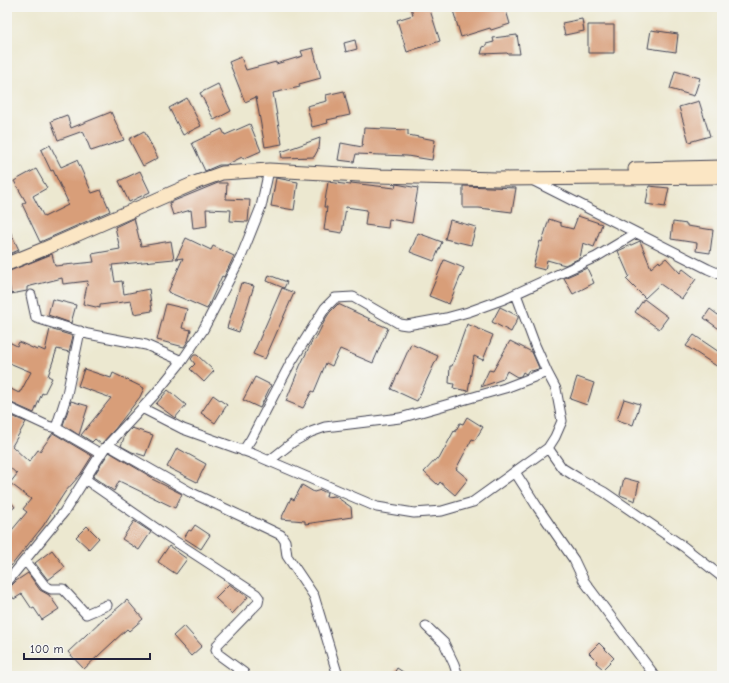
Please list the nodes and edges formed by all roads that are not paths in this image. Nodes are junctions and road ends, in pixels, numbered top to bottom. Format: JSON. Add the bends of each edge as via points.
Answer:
{"nodes":[{"id":1,"x":722,"y":168,"type":"edge"},
{"id":2,"x":269,"y":170,"type":"junction"},
{"id":3,"x":346,"y":174,"type":"junction"},
{"id":4,"x":529,"y":178,"type":"junction"},
{"id":5,"x":722,"y":178,"type":"edge"},
{"id":6,"x":636,"y":233,"type":"junction"},
{"id":7,"x":7,"y":264,"type":"edge"},
{"id":8,"x":722,"y":275,"type":"edge"},
{"id":9,"x":516,"y":294,"type":"junction"},
{"id":10,"x":31,"y":295,"type":"dead end"},
{"id":11,"x":80,"y":331,"type":"junction"},
{"id":12,"x":182,"y":361,"type":"junction"},
{"id":13,"x":547,"y":372,"type":"junction"},
{"id":14,"x":7,"y":407,"type":"edge"},
{"id":15,"x":142,"y":408,"type":"junction"},
{"id":16,"x":56,"y":428,"type":"junction"},
{"id":17,"x":108,"y":445,"type":"junction"},
{"id":18,"x":548,"y":448,"type":"junction"},
{"id":19,"x":243,"y":451,"type":"junction"},
{"id":20,"x":101,"y":454,"type":"junction"},
{"id":21,"x":269,"y":461,"type":"junction"},
{"id":22,"x":515,"y":472,"type":"junction"},
{"id":23,"x":85,"y":479,"type":"junction"},
{"id":24,"x":25,"y":560,"type":"junction"},
{"id":25,"x":722,"y":577,"type":"edge"},
{"id":26,"x":7,"y":582,"type":"edge"},
{"id":27,"x":107,"y":605,"type":"dead end"},
{"id":28,"x":426,"y":626,"type":"dead end"},
{"id":29,"x":244,"y":673,"type":"dead end"},
{"id":30,"x":338,"y":676,"type":"edge"},
{"id":31,"x":458,"y":676,"type":"edge"},
{"id":32,"x":655,"y":676,"type":"edge"}],
"edges":[{"from":1,"to":3,"type":"main road","via":[[597,171],[375,170]]},
{"from":2,"to":3,"type":"main road"},
{"from":2,"to":7,"type":"main road","via":[[211,176]]},
{"from":2,"to":12,"type":"street","via":[[261,207],[241,257],[203,330]]},
{"from":3,"to":4,"type":"main road"},
{"from":4,"to":5,"type":"main road"},
{"from":4,"to":6,"type":"street"},
{"from":6,"to":8,"type":"street"},
{"from":6,"to":9,"type":"street","via":[[596,256]]},
{"from":9,"to":13,"type":"street"},
{"from":9,"to":19,"type":"street","via":[[468,312],[428,323],[407,325],[400,324],[353,297],[335,298],[325,308],[290,364]]},
{"from":10,"to":11,"type":"street","via":[[36,318]]},
{"from":11,"to":12,"type":"street","via":[[146,345]]},
{"from":11,"to":16,"type":"street","via":[[67,394]]},
{"from":12,"to":15,"type":"street"},
{"from":13,"to":18,"type":"street","via":[[556,389],[562,421]]},
{"from":13,"to":21,"type":"street","via":[[505,388],[400,418],[311,432]]},
{"from":14,"to":16,"type":"street"},
{"from":15,"to":17,"type":"street"},
{"from":15,"to":19,"type":"street","via":[[183,429]]},
{"from":16,"to":20,"type":"street"},
{"from":17,"to":20,"type":"street"},
{"from":17,"to":30,"type":"street","via":[[190,492],[281,535],[285,540],[287,556],[314,596]]},
{"from":18,"to":22,"type":"street"},
{"from":18,"to":25,"type":"street","via":[[562,468],[604,492],[684,546]]},
{"from":19,"to":21,"type":"street"},
{"from":20,"to":23,"type":"street"},
{"from":21,"to":22,"type":"street","via":[[377,507],[414,513],[442,511],[473,502]]},
{"from":22,"to":32,"type":"street","via":[[574,560],[584,581]]},
{"from":23,"to":24,"type":"street","via":[[64,512]]},
{"from":23,"to":29,"type":"street","via":[[256,594],[259,598],[258,603],[218,644],[216,650]]},
{"from":24,"to":26,"type":"street"},
{"from":24,"to":27,"type":"street","via":[[44,586],[50,590],[63,589],[86,614]]},
{"from":28,"to":31,"type":"street","via":[[444,643]]}]}
